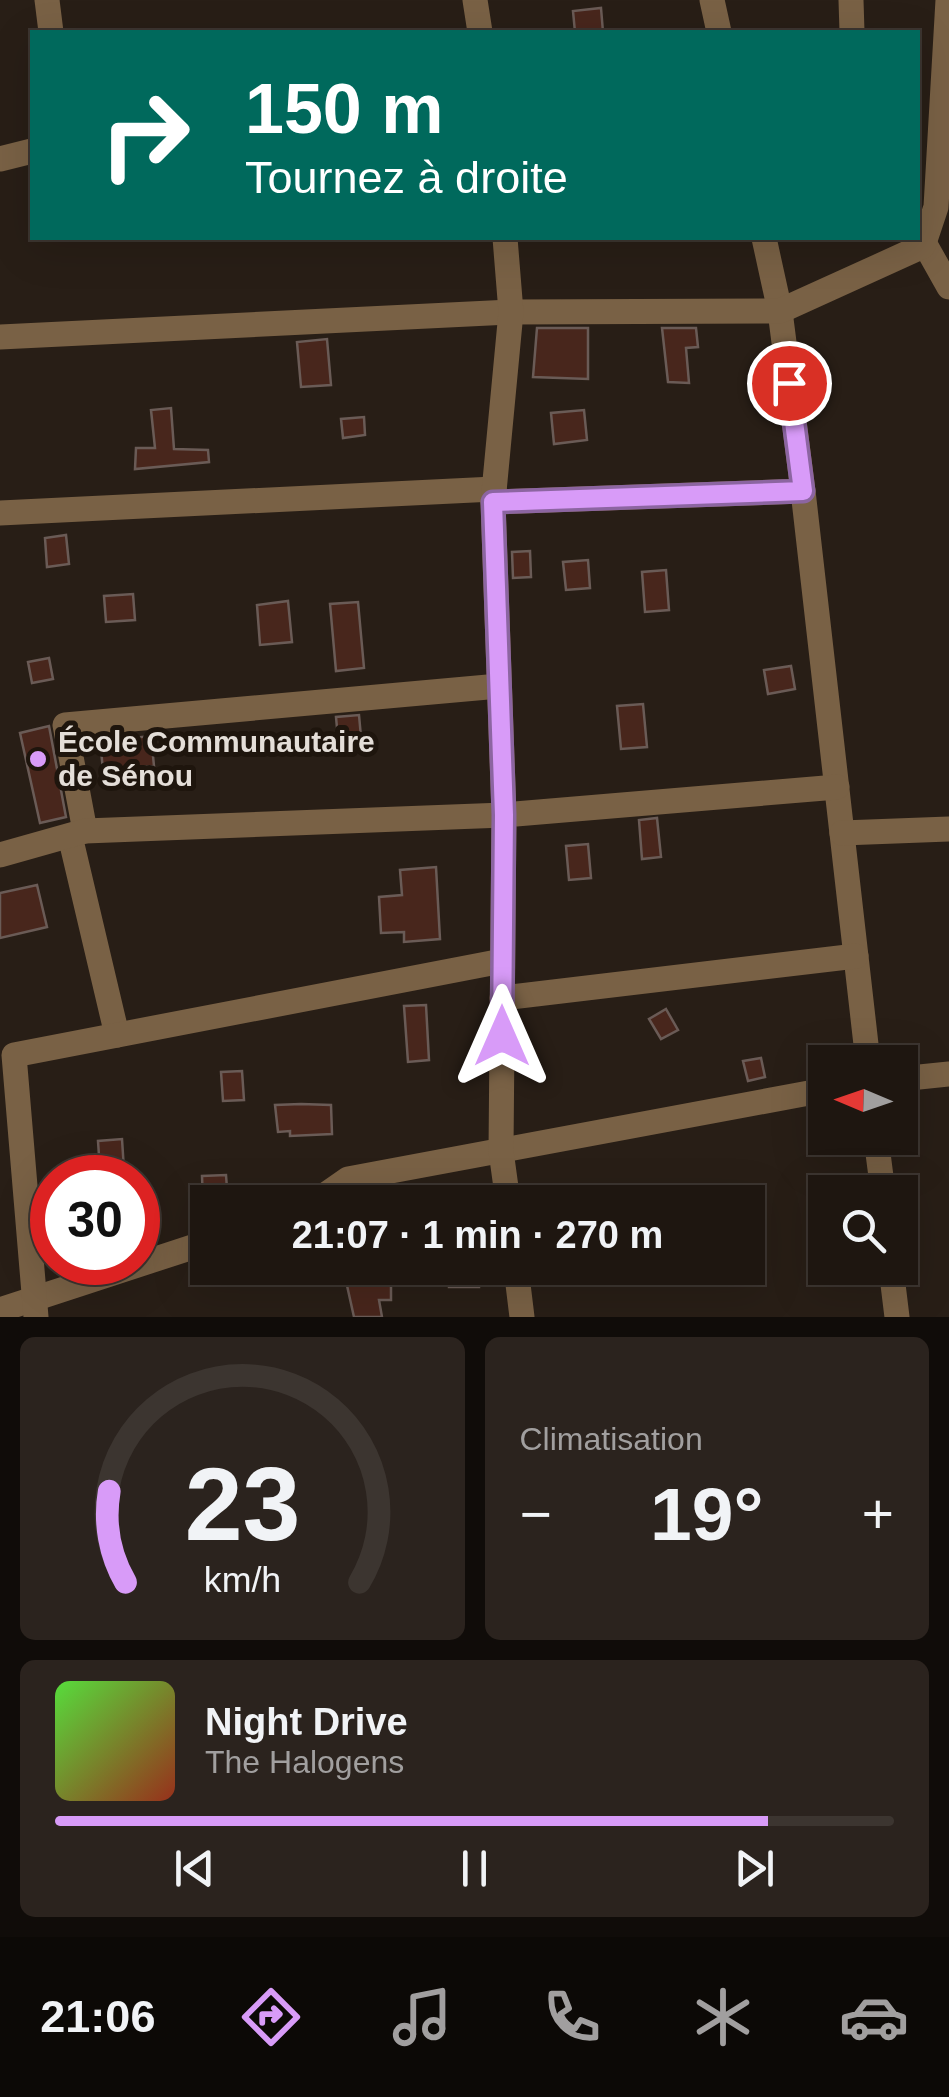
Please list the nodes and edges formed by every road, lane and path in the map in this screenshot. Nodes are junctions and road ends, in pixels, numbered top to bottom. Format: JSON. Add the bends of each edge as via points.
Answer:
{"nodes":[{"id":1,"x":46,"y":0,"type":"edge"},
{"id":2,"x":475,"y":0,"type":"edge"},
{"id":3,"x":712,"y":0,"type":"edge"},
{"id":4,"x":851,"y":0,"type":"edge"},
{"id":5,"x":948,"y":0,"type":"edge"},
{"id":6,"x":51,"y":30,"type":"edge"},
{"id":7,"x":480,"y":30,"type":"edge"},
{"id":8,"x":719,"y":30,"type":"edge"},
{"id":9,"x":852,"y":30,"type":"edge"},
{"id":10,"x":30,"y":151,"type":"edge"},
{"id":11,"x":0,"y":159,"type":"edge"},
{"id":12,"x":920,"y":239,"type":"edge"},
{"id":13,"x":505,"y":240,"type":"edge"},
{"id":14,"x":764,"y":240,"type":"edge"},
{"id":15,"x":918,"y":240,"type":"edge"},
{"id":16,"x":949,"y":287,"type":"edge"},
{"id":17,"x":780,"y":311,"type":"junction"},
{"id":18,"x":511,"y":312,"type":"junction"},
{"id":19,"x":0,"y":337,"type":"edge"},
{"id":20,"x":803,"y":491,"type":"junction"},
{"id":21,"x":494,"y":496,"type":"junction"},
{"id":22,"x":0,"y":513,"type":"edge"},
{"id":23,"x":499,"y":686,"type":"junction"},
{"id":24,"x":836,"y":788,"type":"junction"},
{"id":25,"x":504,"y":815,"type":"junction"},
{"id":26,"x":949,"y":829,"type":"edge"},
{"id":27,"x":78,"y":833,"type":"junction"},
{"id":28,"x":842,"y":834,"type":"junction"},
{"id":29,"x":0,"y":856,"type":"edge"},
{"id":30,"x":856,"y":956,"type":"junction"},
{"id":31,"x":502,"y":961,"type":"junction"},
{"id":32,"x":502,"y":998,"type":"junction"},
{"id":33,"x":118,"y":1035,"type":"junction"},
{"id":34,"x":866,"y":1045,"type":"edge"},
{"id":35,"x":949,"y":1074,"type":"edge"},
{"id":36,"x":918,"y":1077,"type":"edge"},
{"id":37,"x":808,"y":1093,"type":"edge"},
{"id":38,"x":9,"y":1118,"type":"edge"},
{"id":39,"x":501,"y":1151,"type":"junction"},
{"id":40,"x":340,"y":1185,"type":"edge"},
{"id":41,"x":506,"y":1185,"type":"edge"},
{"id":42,"x":190,"y":1249,"type":"edge"},
{"id":43,"x":518,"y":1285,"type":"edge"},
{"id":44,"x":893,"y":1285,"type":"edge"},
{"id":45,"x":34,"y":1309,"type":"edge"},
{"id":46,"x":0,"y":1310,"type":"edge"},
{"id":47,"x":522,"y":1317,"type":"edge"},
{"id":48,"x":897,"y":1317,"type":"edge"}],
"edges":[{"from":1,"to":6,"type":"street"},
{"from":2,"to":7,"type":"street"},
{"from":3,"to":8,"type":"street"},
{"from":4,"to":9,"type":"street"},
{"from":5,"to":12,"type":"street","via":[[936,207]]},
{"from":10,"to":11,"type":"street"},
{"from":12,"to":16,"type":"street"},
{"from":13,"to":18,"type":"street"},
{"from":14,"to":17,"type":"street"},
{"from":15,"to":17,"type":"street"},
{"from":17,"to":18,"type":"street"},
{"from":17,"to":20,"type":"street"},
{"from":18,"to":19,"type":"street"},
{"from":18,"to":21,"type":"street"},
{"from":20,"to":21,"type":"street"},
{"from":20,"to":24,"type":"street"},
{"from":21,"to":22,"type":"street"},
{"from":21,"to":23,"type":"street"},
{"from":23,"to":25,"type":"street"},
{"from":23,"to":27,"type":"street","via":[[65,725]]},
{"from":24,"to":25,"type":"street"},
{"from":24,"to":28,"type":"street"},
{"from":25,"to":27,"type":"street"},
{"from":25,"to":31,"type":"street"},
{"from":26,"to":28,"type":"street"},
{"from":27,"to":29,"type":"street"},
{"from":27,"to":33,"type":"street"},
{"from":28,"to":30,"type":"street"},
{"from":30,"to":32,"type":"street"},
{"from":30,"to":34,"type":"street"},
{"from":31,"to":32,"type":"street"},
{"from":31,"to":33,"type":"street"},
{"from":32,"to":39,"type":"street"},
{"from":33,"to":38,"type":"street","via":[[14,1055]]},
{"from":35,"to":36,"type":"street"},
{"from":37,"to":39,"type":"street"},
{"from":38,"to":45,"type":"street"},
{"from":39,"to":40,"type":"street"},
{"from":39,"to":41,"type":"street"},
{"from":42,"to":45,"type":"street"},
{"from":43,"to":47,"type":"street"},
{"from":44,"to":48,"type":"street"},
{"from":45,"to":46,"type":"street"}]}
